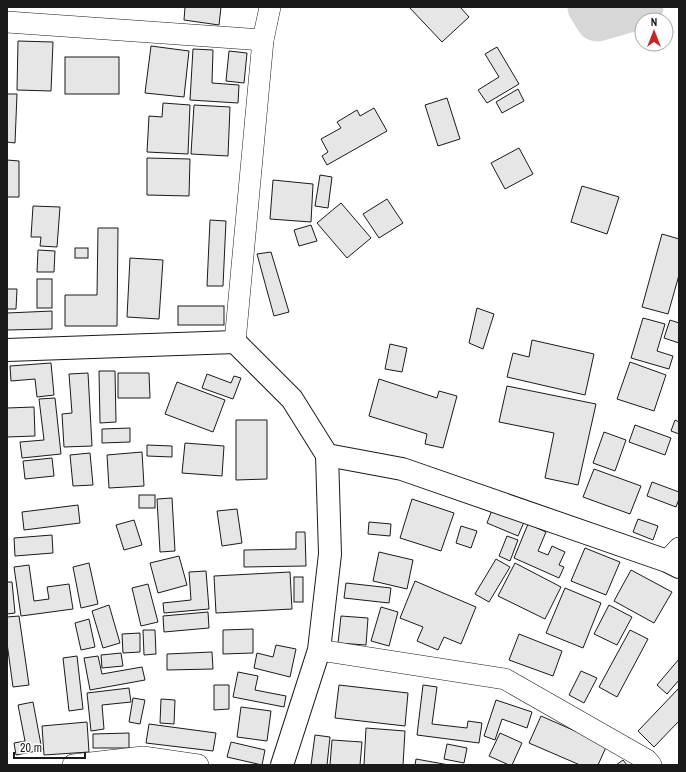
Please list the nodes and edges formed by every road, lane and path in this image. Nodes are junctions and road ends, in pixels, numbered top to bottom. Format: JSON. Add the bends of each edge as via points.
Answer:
{"nodes":[{"id":1,"x":270,"y":7,"type":"edge"},
{"id":2,"x":7,"y":22,"type":"edge"},
{"id":3,"x":263,"y":40,"type":"junction"},
{"id":4,"x":235,"y":342,"type":"junction"},
{"id":5,"x":7,"y":350,"type":"edge"},
{"id":6,"x":327,"y":455,"type":"junction"},
{"id":7,"x":675,"y":559,"type":"edge"},
{"id":8,"x":319,"y":650,"type":"junction"},
{"id":9,"x":73,"y":765,"type":"edge"},
{"id":10,"x":198,"y":765,"type":"edge"},
{"id":11,"x":282,"y":765,"type":"edge"},
{"id":12,"x":651,"y":765,"type":"edge"}],
"edges":[{"from":1,"to":3,"type":"street"},
{"from":2,"to":3,"type":"street"},
{"from":3,"to":4,"type":"street"},
{"from":4,"to":5,"type":"street"},
{"from":4,"to":6,"type":"street","via":[[292,399]]},
{"from":6,"to":7,"type":"street","via":[[402,469]]},
{"from":6,"to":8,"type":"street","via":[[330,554]]},
{"from":8,"to":11,"type":"street"},
{"from":8,"to":12,"type":"street","via":[[505,679],[647,760]]},
{"from":9,"to":10,"type":"street","via":[[143,757]]}]}
